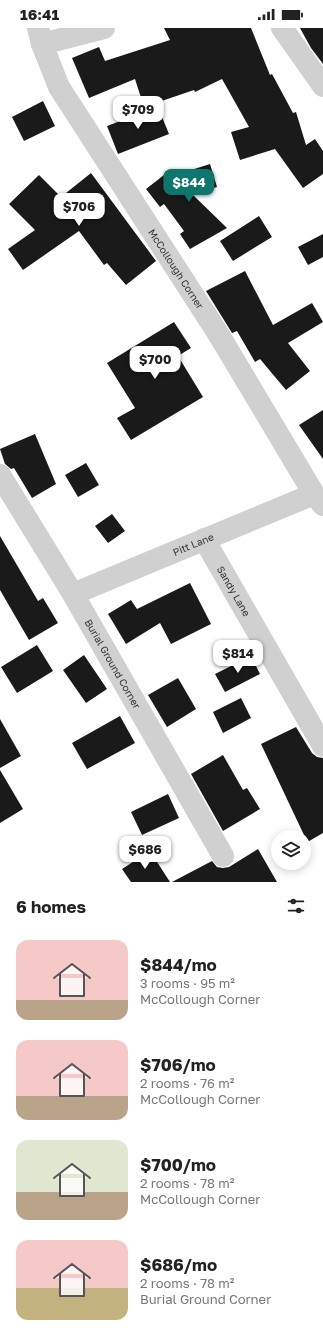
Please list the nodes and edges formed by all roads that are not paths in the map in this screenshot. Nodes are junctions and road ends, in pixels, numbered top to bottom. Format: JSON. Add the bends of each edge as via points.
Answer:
{"nodes":[{"id":1,"x":104,"y":28,"type":"edge"},
{"id":2,"x":282,"y":28,"type":"edge"},
{"id":3,"x":40,"y":36,"type":"edge"},
{"id":4,"x":323,"y":86,"type":"edge"},
{"id":5,"x":0,"y":475,"type":"edge"},
{"id":6,"x":318,"y":500,"type":"edge"},
{"id":7,"x":204,"y":539,"type":"junction"},
{"id":8,"x":73,"y":594,"type":"junction"},
{"id":9,"x":323,"y":746,"type":"edge"},
{"id":10,"x":223,"y":856,"type":"dead end"}],
"edges":[{"from":1,"to":3,"type":"street"},
{"from":2,"to":4,"type":"street"},
{"from":3,"to":6,"type":"street","name":"McCollough Corner","via":[[59,87],[219,335]]},
{"from":5,"to":8,"type":"street","name":"Burial Ground Corner"},
{"from":6,"to":7,"type":"street","name":"Pitt Lane"},
{"from":7,"to":8,"type":"street","name":"Pitt Lane"},
{"from":7,"to":9,"type":"street","name":"Sandy Lane"},
{"from":8,"to":10,"type":"street","name":"Burial Ground Corner"}]}
